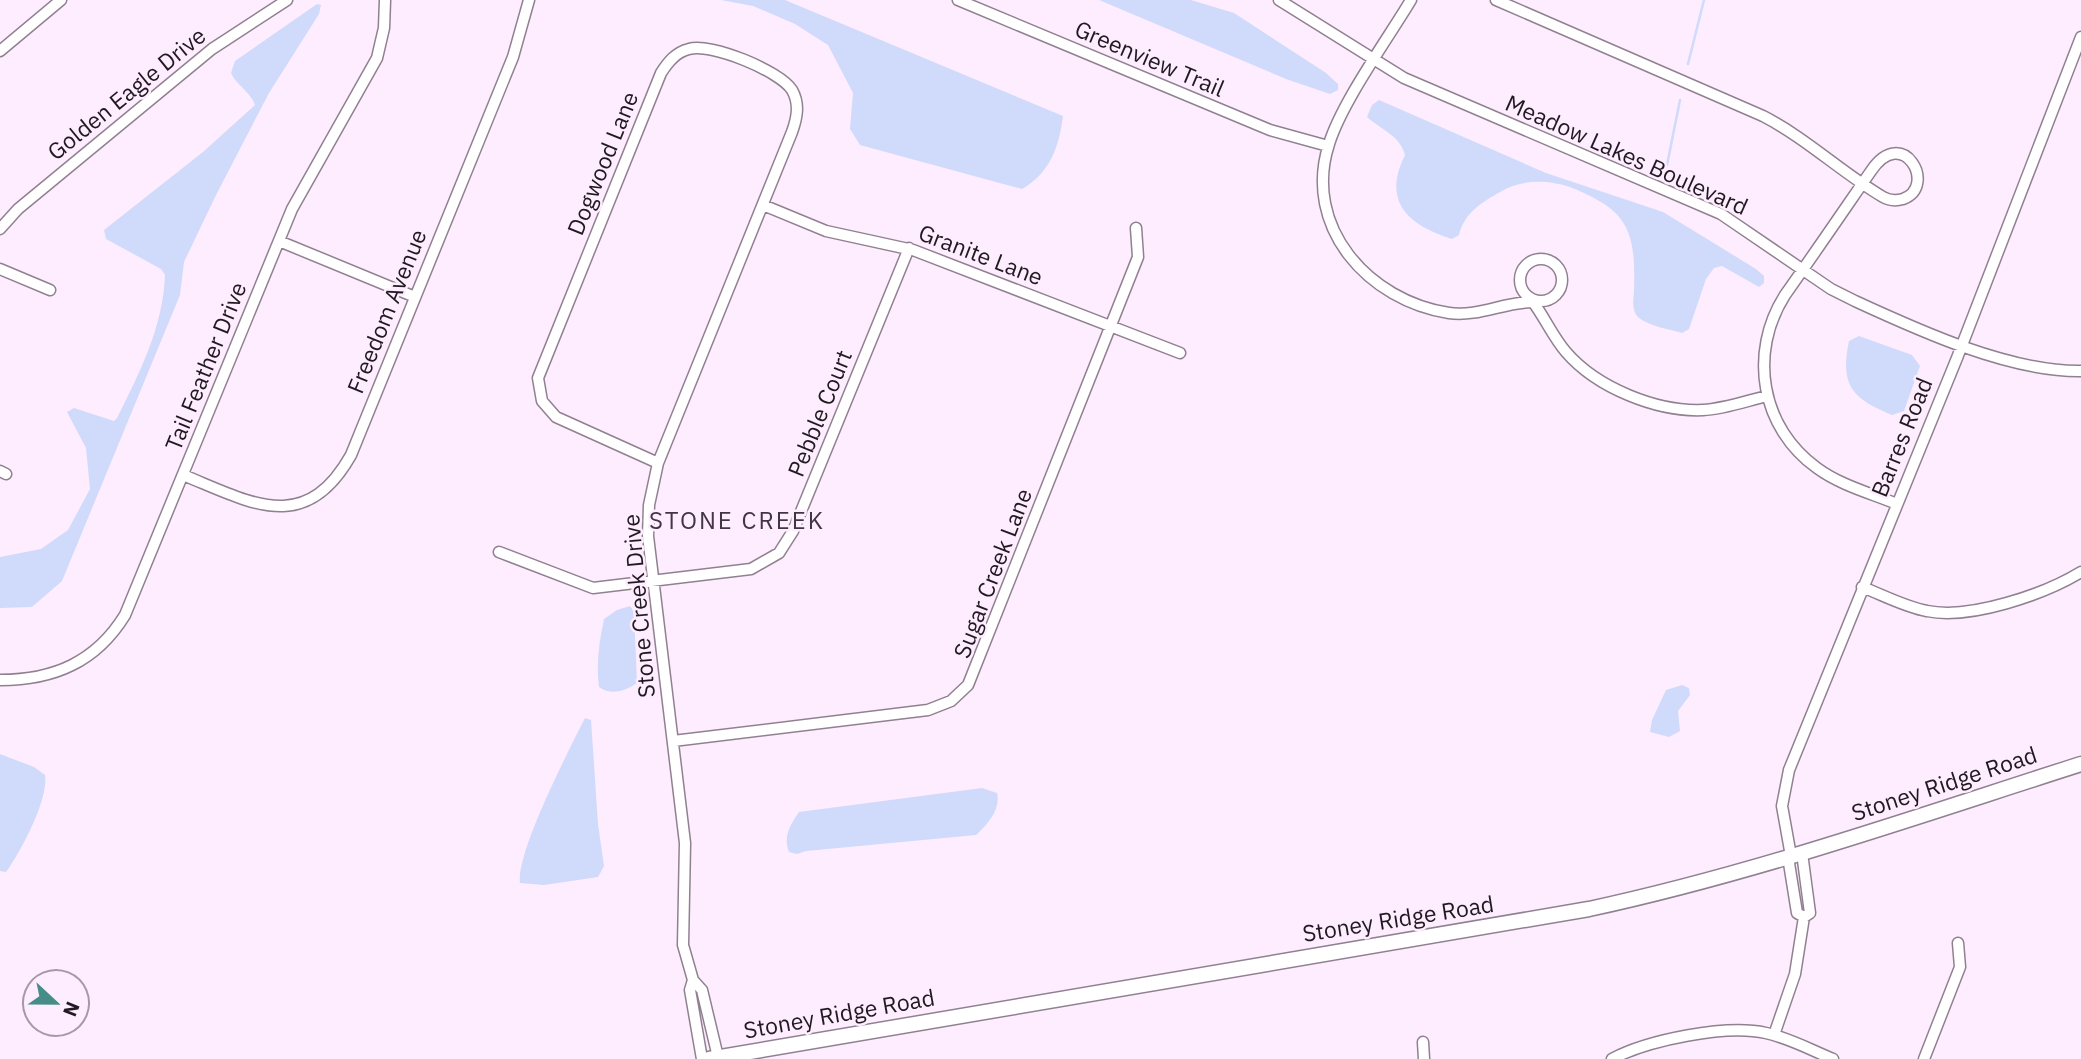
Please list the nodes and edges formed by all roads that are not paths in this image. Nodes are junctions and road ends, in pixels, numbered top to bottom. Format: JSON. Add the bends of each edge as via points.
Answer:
{"nodes":[{"id":1,"x":61,"y":0,"type":"edge"},
{"id":2,"x":287,"y":0,"type":"edge"},
{"id":3,"x":386,"y":0,"type":"edge"},
{"id":4,"x":529,"y":0,"type":"edge"},
{"id":5,"x":958,"y":0,"type":"edge"},
{"id":6,"x":1279,"y":0,"type":"edge"},
{"id":7,"x":1411,"y":0,"type":"edge"},
{"id":8,"x":1496,"y":0,"type":"edge"},
{"id":9,"x":2081,"y":37,"type":"edge"},
{"id":10,"x":0,"y":51,"type":"edge"},
{"id":11,"x":1374,"y":62,"type":"junction"},
{"id":12,"x":1328,"y":146,"type":"junction"},
{"id":13,"x":1862,"y":183,"type":"junction"},
{"id":14,"x":763,"y":205,"type":"junction"},
{"id":15,"x":1136,"y":228,"type":"dead end"},
{"id":16,"x":0,"y":229,"type":"edge"},
{"id":17,"x":279,"y":241,"type":"junction"},
{"id":18,"x":909,"y":248,"type":"junction"},
{"id":19,"x":0,"y":269,"type":"edge"},
{"id":20,"x":1802,"y":270,"type":"junction"},
{"id":21,"x":50,"y":290,"type":"dead end"},
{"id":22,"x":415,"y":297,"type":"junction"},
{"id":23,"x":1533,"y":302,"type":"junction"},
{"id":24,"x":1111,"y":327,"type":"junction"},
{"id":25,"x":1962,"y":344,"type":"junction"},
{"id":26,"x":1180,"y":353,"type":"dead end"},
{"id":27,"x":2081,"y":371,"type":"edge"},
{"id":28,"x":1767,"y":396,"type":"junction"},
{"id":29,"x":658,"y":463,"type":"junction"},
{"id":30,"x":183,"y":475,"type":"junction"},
{"id":31,"x":1896,"y":504,"type":"junction"},
{"id":32,"x":499,"y":552,"type":"dead end"},
{"id":33,"x":2081,"y":572,"type":"edge"},
{"id":34,"x":654,"y":580,"type":"junction"},
{"id":35,"x":1862,"y":587,"type":"junction"},
{"id":36,"x":0,"y":680,"type":"edge"},
{"id":37,"x":673,"y":741,"type":"junction"},
{"id":38,"x":2081,"y":764,"type":"edge"},
{"id":39,"x":1794,"y":855,"type":"junction"},
{"id":40,"x":1958,"y":943,"type":"dead end"},
{"id":41,"x":693,"y":980,"type":"junction"},
{"id":42,"x":1774,"y":1035,"type":"junction"},
{"id":43,"x":1423,"y":1042,"type":"dead end"},
{"id":44,"x":714,"y":1058,"type":"edge"},
{"id":45,"x":702,"y":1059,"type":"edge"},
{"id":46,"x":1424,"y":1059,"type":"edge"},
{"id":47,"x":1612,"y":1059,"type":"edge"},
{"id":48,"x":1833,"y":1059,"type":"edge"},
{"id":49,"x":1924,"y":1059,"type":"edge"}],
"edges":[{"from":1,"to":10,"type":"street"},
{"from":2,"to":16,"type":"street","name":"Golden Eagle Drive","via":[[203,57],[18,209]]},
{"from":3,"to":17,"type":"street","name":"Tail Feather Drive","via":[[377,58],[304,186]]},
{"from":4,"to":22,"type":"street","name":"Freedom Avenue","via":[[513,57]]},
{"from":5,"to":12,"type":"street","name":"Greenview Trail","via":[[1270,130]]},
{"from":6,"to":11,"type":"street","name":"Meadow Lakes Boulevard"},
{"from":7,"to":11,"type":"street"},
{"from":8,"to":13,"type":"street","via":[[1763,116],[1799,136]]},
{"from":9,"to":25,"type":"street","name":"Barres Road"},
{"from":11,"to":12,"type":"street"},
{"from":11,"to":20,"type":"street","name":"Meadow Lakes Boulevard","via":[[1721,214]]},
{"from":12,"to":23,"type":"street","via":[[1324,185],[1330,220],[1344,250],[1376,283],[1448,313],[1483,312]]},
{"from":13,"to":13,"type":"street","via":[[1877,161],[1888,155],[1906,156],[1917,171],[1914,190],[1902,200],[1889,200]]},
{"from":13,"to":20,"type":"street"},
{"from":14,"to":18,"type":"street","name":"Granite Lane","via":[[826,231]]},
{"from":14,"to":29,"type":"street","name":"Stone Creek Drive"},
{"from":14,"to":29,"type":"street","name":"Dogwood Lane","via":[[796,122],[792,91],[775,75],[716,50],[697,47],[683,51],[661,73],[538,378],[542,401],[556,417]]},
{"from":15,"to":24,"type":"street","name":"Sugar Creek Lane","via":[[1138,257]]},
{"from":17,"to":22,"type":"street"},
{"from":17,"to":30,"type":"street","name":"Tail Feather Drive"},
{"from":18,"to":24,"type":"street","name":"Granite Lane"},
{"from":18,"to":34,"type":"street","name":"Pebble Court","via":[[784,547],[751,569]]},
{"from":19,"to":21,"type":"street"},
{"from":20,"to":25,"type":"street","name":"Meadow Lakes Boulevard","via":[[1855,302]]},
{"from":20,"to":28,"type":"street","via":[[1780,302],[1768,331],[1763,366]]},
{"from":22,"to":30,"type":"street","name":"Freedom Avenue","via":[[351,454],[323,489],[294,505],[270,507]]},
{"from":23,"to":23,"type":"street","via":[[1550,299],[1560,290],[1560,271],[1551,262],[1533,261],[1522,272],[1522,288]]},
{"from":23,"to":28,"type":"street","via":[[1578,365],[1654,403],[1706,410]]},
{"from":24,"to":26,"type":"street","name":"Granite Lane"},
{"from":24,"to":37,"type":"street","name":"Sugar Creek Lane","via":[[976,672],[963,691],[945,704],[920,711]]},
{"from":25,"to":27,"type":"street","name":"Meadow Lakes Boulevard","via":[[2024,367]]},
{"from":25,"to":31,"type":"street","name":"Barres Road"},
{"from":28,"to":31,"type":"street","via":[[1786,438],[1812,465]]},
{"from":29,"to":34,"type":"street","name":"Stone Creek Drive","via":[[648,518]]},
{"from":30,"to":36,"type":"street","name":"Tail Feather Drive","via":[[129,607],[105,643],[54,674]]},
{"from":31,"to":35,"type":"street","name":"Barres Road"},
{"from":32,"to":34,"type":"street","name":"Pebble Court","via":[[588,588]]},
{"from":33,"to":35,"type":"street","via":[[2051,587],[1951,614],[1920,610]]},
{"from":34,"to":37,"type":"street","name":"Stone Creek Drive"},
{"from":35,"to":39,"type":"street","name":"Barres Road","via":[[1789,770],[1782,806]]},
{"from":37,"to":41,"type":"street","name":"Stone Creek Drive","via":[[685,843],[683,945]]},
{"from":38,"to":39,"type":"street","name":"Stoney Ridge Road"},
{"from":39,"to":42,"type":"street","name":"Barres Road","via":[[1810,913],[1804,917],[1791,990]]},
{"from":39,"to":44,"type":"street","name":"Stoney Ridge Road","via":[[1683,889],[1589,909]]},
{"from":40,"to":49,"type":"street","via":[[1959,967]]},
{"from":41,"to":44,"type":"street","name":"Stone Creek Drive","via":[[702,990]]},
{"from":41,"to":45,"type":"street","name":"Stone Creek Drive","via":[[690,990]]},
{"from":42,"to":47,"type":"street","via":[[1720,1031],[1632,1050]]},
{"from":42,"to":48,"type":"street"},
{"from":43,"to":46,"type":"street"}]}
